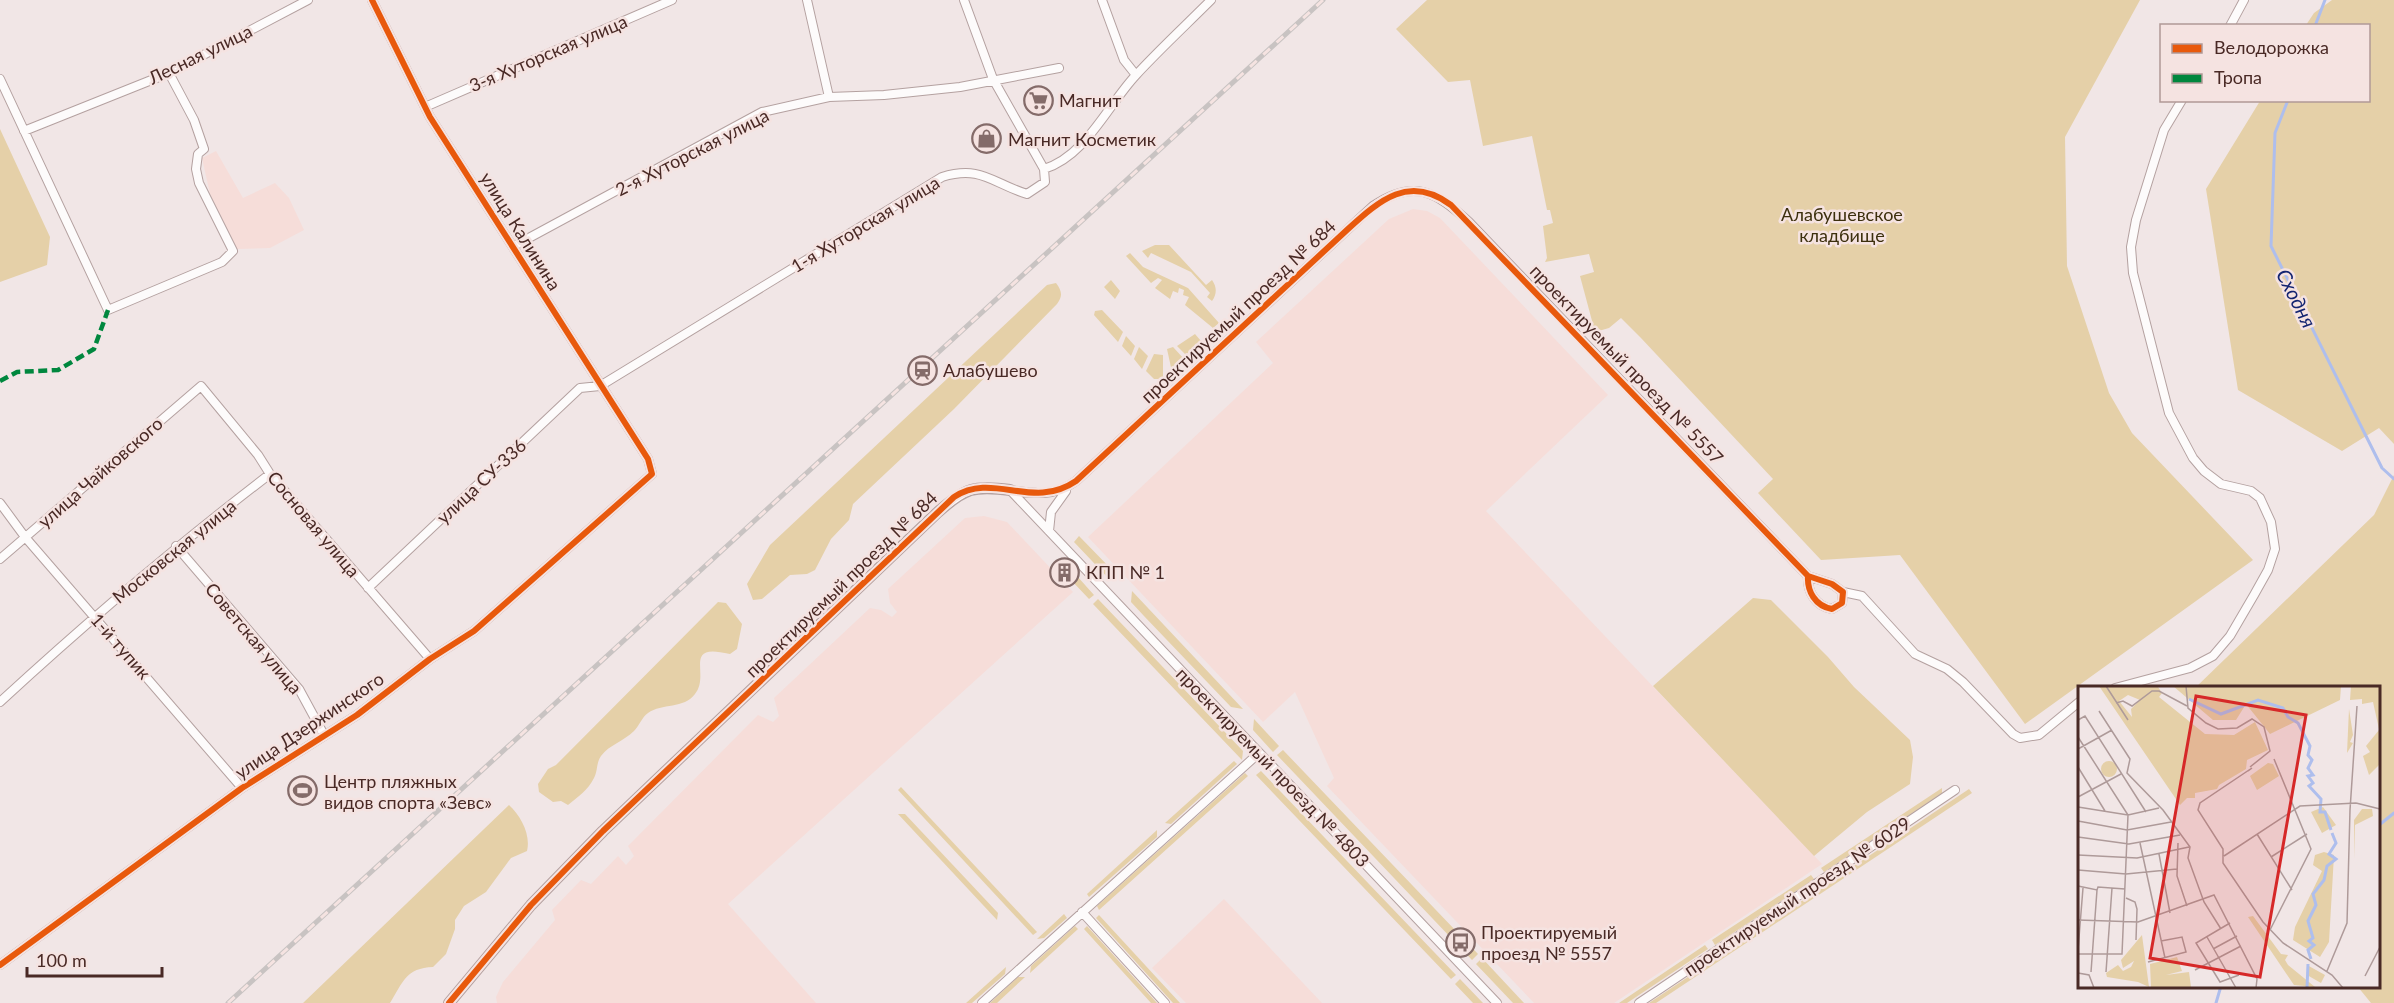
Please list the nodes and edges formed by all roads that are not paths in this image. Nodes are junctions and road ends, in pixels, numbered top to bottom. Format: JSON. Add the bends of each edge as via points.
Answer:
{"nodes":[{"id":1,"x":308,"y":0,"type":"edge"},
{"id":2,"x":372,"y":0,"type":"edge"},
{"id":3,"x":672,"y":0,"type":"edge"},
{"id":4,"x":807,"y":0,"type":"edge"},
{"id":5,"x":964,"y":0,"type":"edge"},
{"id":6,"x":1102,"y":0,"type":"edge"},
{"id":7,"x":1210,"y":0,"type":"edge"},
{"id":8,"x":2244,"y":0,"type":"edge"},
{"id":9,"x":2231,"y":24,"type":"edge"},
{"id":10,"x":1059,"y":68,"type":"dead end"},
{"id":11,"x":170,"y":73,"type":"junction"},
{"id":12,"x":1136,"y":75,"type":"junction"},
{"id":13,"x":0,"y":79,"type":"edge"},
{"id":14,"x":993,"y":79,"type":"junction"},
{"id":15,"x":829,"y":97,"type":"junction"},
{"id":16,"x":2181,"y":102,"type":"edge"},
{"id":17,"x":424,"y":106,"type":"junction"},
{"id":18,"x":24,"y":131,"type":"junction"},
{"id":19,"x":1044,"y":169,"type":"junction"},
{"id":20,"x":1413,"y":190,"type":"joint"},
{"id":21,"x":514,"y":246,"type":"junction"},
{"id":22,"x":201,"y":386,"type":"joint"},
{"id":23,"x":600,"y":386,"type":"junction"},
{"id":24,"x":270,"y":474,"type":"junction"},
{"id":25,"x":652,"y":474,"type":"joint"},
{"id":26,"x":1076,"y":482,"type":"junction"},
{"id":27,"x":1010,"y":490,"type":"junction"},
{"id":28,"x":0,"y":503,"type":"edge"},
{"id":29,"x":1049,"y":531,"type":"junction"},
{"id":30,"x":25,"y":537,"type":"junction"},
{"id":31,"x":177,"y":546,"type":"junction"},
{"id":32,"x":0,"y":559,"type":"edge"},
{"id":33,"x":1808,"y":576,"type":"junction"},
{"id":34,"x":368,"y":588,"type":"junction"},
{"id":35,"x":1844,"y":592,"type":"junction"},
{"id":36,"x":94,"y":615,"type":"junction"},
{"id":37,"x":430,"y":659,"type":"junction"},
{"id":38,"x":2122,"y":686,"type":"edge"},
{"id":39,"x":0,"y":702,"type":"edge"},
{"id":40,"x":2078,"y":703,"type":"edge"},
{"id":41,"x":324,"y":735,"type":"junction"},
{"id":42,"x":1259,"y":753,"type":"junction"},
{"id":43,"x":242,"y":788,"type":"junction"},
{"id":44,"x":1955,"y":790,"type":"dead end"},
{"id":45,"x":1082,"y":912,"type":"junction"},
{"id":46,"x":0,"y":965,"type":"edge"},
{"id":47,"x":449,"y":1003,"type":"edge"},
{"id":48,"x":982,"y":1003,"type":"edge"},
{"id":49,"x":1165,"y":1003,"type":"edge"},
{"id":50,"x":1497,"y":1003,"type":"edge"},
{"id":51,"x":1640,"y":1003,"type":"edge"}],
"edges":[{"from":1,"to":11,"type":"street","name":"Лесная улица"},
{"from":2,"to":17,"type":"street","name":"улица Калинина"},
{"from":3,"to":17,"type":"street","name":"3-я Хуторская улица"},
{"from":4,"to":15,"type":"street"},
{"from":5,"to":14,"type":"street"},
{"from":6,"to":12,"type":"street","via":[[1124,60]]},
{"from":7,"to":12,"type":"street"},
{"from":8,"to":9,"type":"street"},
{"from":10,"to":14,"type":"street","name":"2-я Хуторская улица"},
{"from":11,"to":18,"type":"street","name":"Лесная улица"},
{"from":11,"to":18,"type":"street","via":[[204,149],[198,154],[199,183],[233,251],[222,262],[108,310]]},
{"from":12,"to":19,"type":"street","via":[[1061,164]]},
{"from":13,"to":18,"type":"street"},
{"from":14,"to":15,"type":"street","name":"2-я Хуторская улица","via":[[960,87]]},
{"from":14,"to":19,"type":"street"},
{"from":15,"to":21,"type":"street","name":"2-я Хуторская улица","via":[[762,112]]},
{"from":16,"to":38,"type":"street","via":[[2164,130],[2136,220],[2131,247],[2133,273],[2169,413],[2204,471],[2221,484],[2251,491],[2260,498],[2271,522],[2275,549],[2254,595],[2213,656],[2190,668]]},
{"from":17,"to":21,"type":"street","name":"улица Калинина"},
{"from":19,"to":23,"type":"street","name":"1-я Хуторская улица","via":[[1045,182],[1027,194],[975,172],[960,171],[942,177]]},
{"from":20,"to":26,"type":"street","name":"проектируемый проезд № 684","via":[[1373,206]]},
{"from":20,"to":33,"type":"street","name":"проектируемый проезд № 5557","via":[[1440,196],[1469,222]]},
{"from":21,"to":23,"type":"street","name":"улица Калинина"},
{"from":22,"to":24,"type":"street","name":"Сосновая улица"},
{"from":22,"to":30,"type":"street","name":"улица Чайковского"},
{"from":23,"to":25,"type":"street","name":"улица Калинина","via":[[648,459]]},
{"from":23,"to":34,"type":"street","name":"улица СУ-336","via":[[580,388]]},
{"from":24,"to":31,"type":"street","name":"Московская улица"},
{"from":24,"to":34,"type":"street","name":"Сосновая улица"},
{"from":25,"to":37,"type":"street","name":"улица Дзержинского","via":[[474,631]]},
{"from":26,"to":27,"type":"street","name":"проектируемый проезд № 684","via":[[1056,493]]},
{"from":26,"to":29,"type":"street","via":[[1055,505]]},
{"from":27,"to":29,"type":"street","name":"проектируемый проезд № 4803"},
{"from":27,"to":47,"type":"street","name":"проектируемый проезд № 684","via":[[969,489],[938,512],[596,838],[524,913]]},
{"from":28,"to":30,"type":"street","name":"1-й тупик"},
{"from":29,"to":42,"type":"street","name":"проектируемый проезд № 4803"},
{"from":30,"to":32,"type":"street","name":"улица Чайковского"},
{"from":30,"to":36,"type":"street","name":"1-й тупик"},
{"from":31,"to":36,"type":"street","name":"Московская улица"},
{"from":31,"to":41,"type":"street","name":"Советская улица","via":[[299,689]]},
{"from":33,"to":35,"type":"street","name":"проектируемый проезд № 5557"},
{"from":33,"to":35,"type":"street","name":"проектируемый проезд № 5557","via":[[1807,586],[1825,608],[1842,603]]},
{"from":34,"to":37,"type":"street","name":"Сосновая улица"},
{"from":35,"to":40,"type":"street","via":[[1862,596],[1916,654],[1947,669],[2020,738],[2039,735]]},
{"from":36,"to":39,"type":"street","name":"Московская улица"},
{"from":36,"to":43,"type":"street","name":"1-й тупик"},
{"from":37,"to":41,"type":"street","name":"улица Дзержинского"},
{"from":41,"to":43,"type":"street","name":"улица Дзержинского"},
{"from":42,"to":45,"type":"street"},
{"from":42,"to":50,"type":"street","name":"проектируемый проезд № 4803"},
{"from":43,"to":46,"type":"street","name":"улица Дзержинского"},
{"from":44,"to":51,"type":"street","name":"проектируемый проезд № 6029"},
{"from":45,"to":48,"type":"street"},
{"from":45,"to":49,"type":"street"}]}
